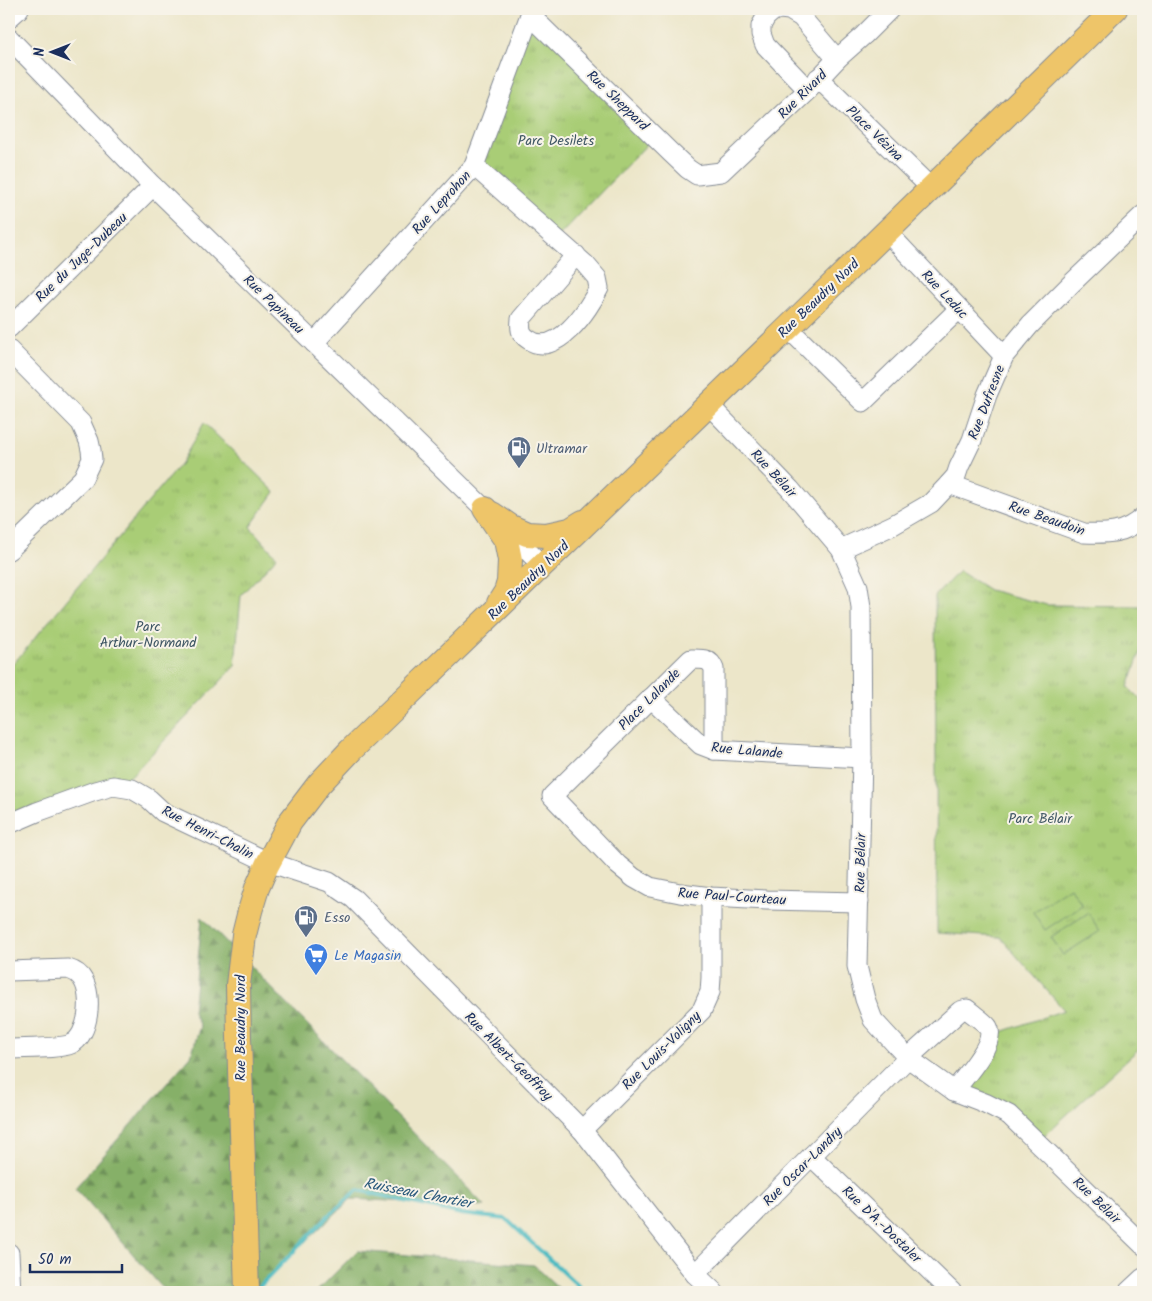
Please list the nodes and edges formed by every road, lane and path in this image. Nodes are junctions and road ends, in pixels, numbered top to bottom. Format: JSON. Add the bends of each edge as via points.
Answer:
{"nodes":[{"id":1,"x":19,"y":9,"type":"edge"},
{"id":2,"x":890,"y":9,"type":"edge"},
{"id":3,"x":1115,"y":9,"type":"edge"},
{"id":4,"x":534,"y":12,"type":"edge"},
{"id":5,"x":9,"y":18,"type":"edge"},
{"id":6,"x":9,"y":38,"type":"edge"},
{"id":7,"x":837,"y":59,"type":"junction"},
{"id":8,"x":813,"y":84,"type":"junction"},
{"id":9,"x":474,"y":166,"type":"junction"},
{"id":10,"x":710,"y":174,"type":"joint"},
{"id":11,"x":153,"y":186,"type":"junction"},
{"id":12,"x":932,"y":188,"type":"junction"},
{"id":13,"x":1143,"y":215,"type":"edge"},
{"id":14,"x":887,"y":232,"type":"junction"},
{"id":15,"x":576,"y":255,"type":"junction"},
{"id":16,"x":959,"y":309,"type":"junction"},
{"id":17,"x":9,"y":328,"type":"edge"},
{"id":18,"x":788,"y":328,"type":"junction"},
{"id":19,"x":314,"y":343,"type":"junction"},
{"id":20,"x":9,"y":350,"type":"edge"},
{"id":21,"x":1004,"y":356,"type":"junction"},
{"id":22,"x":709,"y":404,"type":"junction"},
{"id":23,"x":949,"y":484,"type":"junction"},
{"id":24,"x":485,"y":510,"type":"junction"},
{"id":25,"x":595,"y":515,"type":"junction"},
{"id":26,"x":1143,"y":517,"type":"edge"},
{"id":27,"x":841,"y":549,"type":"junction"},
{"id":28,"x":9,"y":550,"type":"edge"},
{"id":29,"x":543,"y":566,"type":"junction"},
{"id":30,"x":478,"y":629,"type":"junction"},
{"id":31,"x":651,"y":698,"type":"junction"},
{"id":32,"x":714,"y":750,"type":"junction"},
{"id":33,"x":862,"y":758,"type":"junction"},
{"id":34,"x":552,"y":796,"type":"joint"},
{"id":35,"x":9,"y":824,"type":"edge"},
{"id":36,"x":268,"y":862,"type":"junction"},
{"id":37,"x":711,"y":897,"type":"junction"},
{"id":38,"x":859,"y":902,"type":"junction"},
{"id":39,"x":9,"y":971,"type":"edge"},
{"id":40,"x":9,"y":1049,"type":"edge"},
{"id":41,"x":908,"y":1058,"type":"junction"},
{"id":42,"x":954,"y":1091,"type":"junction"},
{"id":43,"x":582,"y":1130,"type":"junction"},
{"id":44,"x":811,"y":1156,"type":"junction"},
{"id":45,"x":1143,"y":1245,"type":"edge"},
{"id":46,"x":9,"y":1253,"type":"edge"},
{"id":47,"x":695,"y":1274,"type":"junction"},
{"id":48,"x":1143,"y":1278,"type":"edge"},
{"id":49,"x":11,"y":1292,"type":"edge"},
{"id":50,"x":247,"y":1292,"type":"edge"},
{"id":51,"x":714,"y":1292,"type":"edge"},
{"id":52,"x":952,"y":1292,"type":"edge"},
{"id":53,"x":1128,"y":1292,"type":"edge"}],
"edges":[{"from":1,"to":5,"type":"street"},
{"from":2,"to":7,"type":"street","name":"Rue Rivard"},
{"from":3,"to":12,"type":"main road","name":"Rue Beaudry Nord"},
{"from":4,"to":9,"type":"street","name":"Rue Leprohon"},
{"from":4,"to":10,"type":"street","name":"Rue Sheppard","via":[[688,169],[697,174]]},
{"from":6,"to":11,"type":"street","name":"Rue Papineau"},
{"from":7,"to":8,"type":"street","name":"Rue Rivard"},
{"from":7,"to":8,"type":"street","name":"Place Vézina","via":[[801,17],[780,9],[766,17],[761,26],[765,44]]},
{"from":8,"to":10,"type":"street","name":"Rue Rivard","via":[[721,172]]},
{"from":8,"to":12,"type":"street","name":"Place Vézina"},
{"from":9,"to":15,"type":"street"},
{"from":9,"to":19,"type":"street","name":"Rue Leprohon"},
{"from":11,"to":17,"type":"street","name":"Rue du Juge-Dubeau"},
{"from":11,"to":19,"type":"street","name":"Rue Papineau"},
{"from":12,"to":14,"type":"main road","name":"Rue Beaudry Nord"},
{"from":13,"to":21,"type":"street","name":"Rue Dufresne","via":[[1037,318]]},
{"from":14,"to":16,"type":"street","name":"Rue Leduc"},
{"from":14,"to":18,"type":"main road","name":"Rue Beaudry Nord"},
{"from":15,"to":15,"type":"street","via":[[522,319],[522,335],[534,344],[556,341],[577,322],[596,295],[599,288],[597,278]]},
{"from":16,"to":18,"type":"street","via":[[863,402]]},
{"from":16,"to":21,"type":"street","name":"Rue Leduc"},
{"from":18,"to":22,"type":"main road","name":"Rue Beaudry Nord"},
{"from":19,"to":24,"type":"street","name":"Rue Papineau"},
{"from":20,"to":28,"type":"street","via":[[81,423],[89,441],[92,460],[83,478]]},
{"from":21,"to":23,"type":"street","name":"Rue Dufresne","via":[[972,440]]},
{"from":22,"to":25,"type":"main road","name":"Rue Beaudry Nord"},
{"from":22,"to":27,"type":"street","name":"Rue Bélair","via":[[790,489]]},
{"from":23,"to":26,"type":"street","name":"Rue Beaudoin","via":[[1084,533],[1116,533]]},
{"from":23,"to":27,"type":"street","name":"Rue Dufresne","via":[[931,503]]},
{"from":24,"to":25,"type":"main road","via":[[527,534],[546,535],[570,530]]},
{"from":24,"to":29,"type":"street","name":"Rue Papineau"},
{"from":24,"to":30,"type":"main road","via":[[506,540],[510,560],[509,582],[494,611]]},
{"from":25,"to":29,"type":"main road","name":"Rue Beaudry Nord"},
{"from":27,"to":33,"type":"street","name":"Rue Bélair","via":[[858,587],[861,607]]},
{"from":29,"to":30,"type":"main road","name":"Rue Beaudry Nord"},
{"from":30,"to":36,"type":"main road","name":"Rue Beaudry Nord","via":[[318,784],[290,822]]},
{"from":31,"to":32,"type":"street","name":"Rue Lalande","via":[[701,745]]},
{"from":31,"to":32,"type":"street","name":"Place Lalande","via":[[691,659],[704,658],[712,664]]},
{"from":31,"to":34,"type":"street","name":"Place Lalande"},
{"from":32,"to":33,"type":"street","name":"Rue Lalande"},
{"from":33,"to":38,"type":"street","name":"Rue Bélair"},
{"from":34,"to":37,"type":"street","name":"Rue Paul-Courteau","via":[[634,878],[650,887]]},
{"from":35,"to":36,"type":"street","name":"Rue Henri-Chalin","via":[[114,786],[132,789],[162,812]]},
{"from":36,"to":43,"type":"street","name":"Rue Albert-Geoffroy","via":[[329,882],[354,900]]},
{"from":36,"to":50,"type":"main road","name":"Rue Beaudry Nord","via":[[250,911],[238,986]]},
{"from":37,"to":38,"type":"street","name":"Rue Paul-Courteau"},
{"from":37,"to":43,"type":"street","name":"Rue Louis-Voligny","via":[[710,992],[702,1010]]},
{"from":38,"to":41,"type":"street","name":"Rue Bélair","via":[[857,966],[865,999],[873,1020]]},
{"from":39,"to":40,"type":"street","via":[[68,969],[76,972],[84,981],[88,1001],[86,1025],[72,1044]]},
{"from":41,"to":42,"type":"street","name":"Rue Bélair"},
{"from":41,"to":42,"type":"street","name":"Rue Oscar-Landry","via":[[960,1011],[967,1009],[988,1027],[990,1036],[985,1049]]},
{"from":41,"to":44,"type":"street","name":"Rue Oscar-Landry"},
{"from":42,"to":45,"type":"street","name":"Rue Bélair","via":[[1009,1115]]},
{"from":43,"to":47,"type":"street","name":"Rue Albert-Geoffroy"},
{"from":44,"to":47,"type":"street","name":"Rue Oscar-Landry"},
{"from":44,"to":52,"type":"street","name":"Rue D'A.-Dostaler"},
{"from":46,"to":49,"type":"street"},
{"from":47,"to":51,"type":"street","name":"Rue Albert-Geoffroy"},
{"from":48,"to":53,"type":"street"}]}
